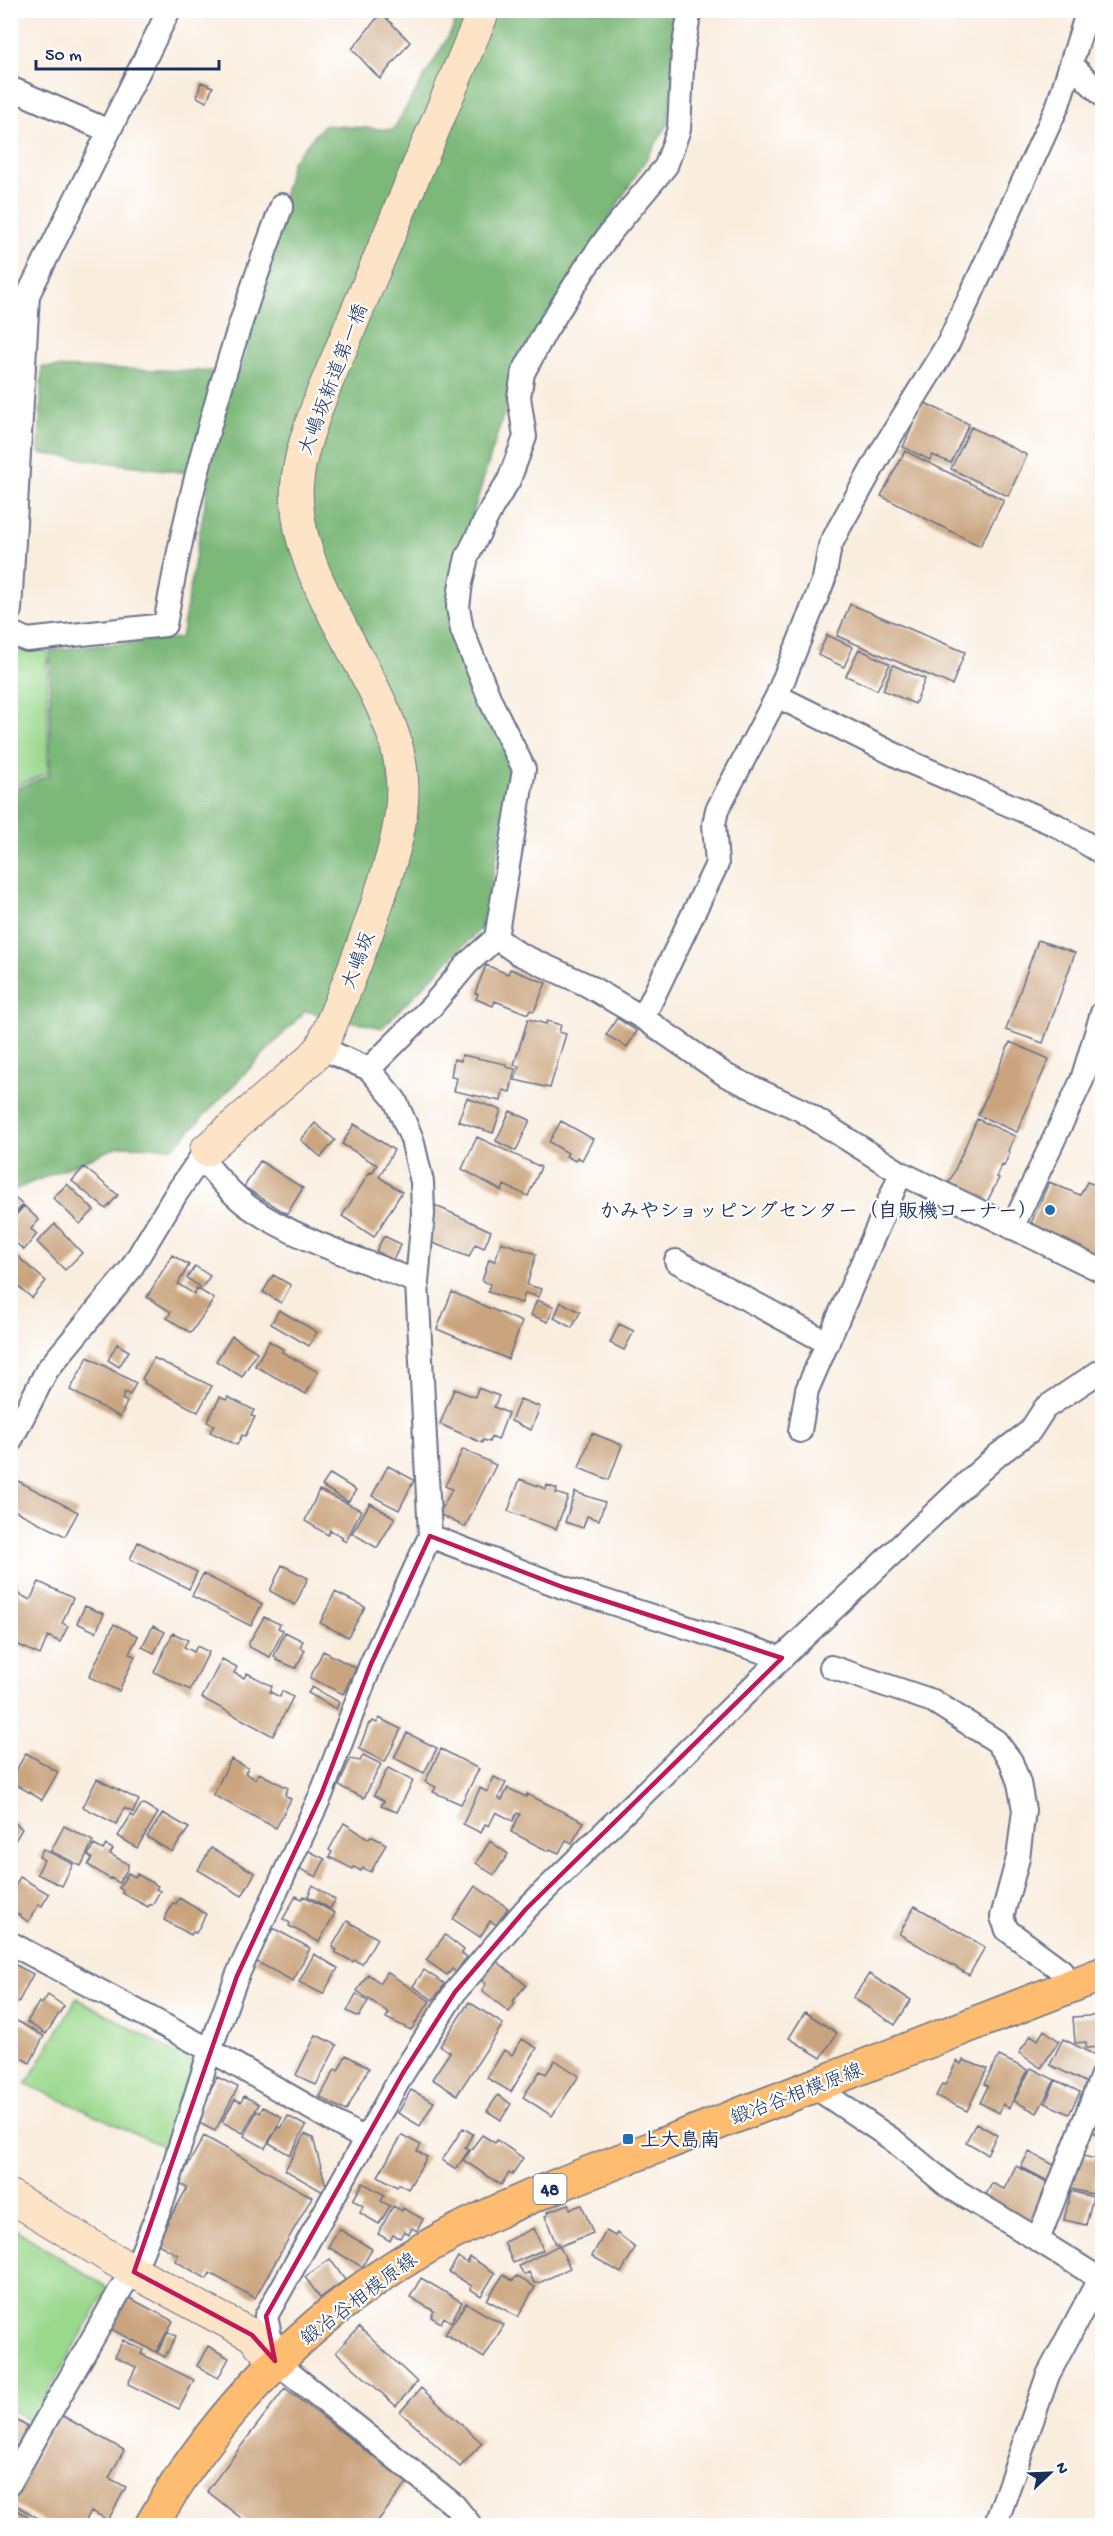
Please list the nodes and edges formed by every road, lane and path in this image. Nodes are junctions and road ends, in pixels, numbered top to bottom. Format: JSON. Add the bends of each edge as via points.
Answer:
{"nodes":[{"id":1,"x":170,"y":10,"type":"edge"},
{"id":2,"x":484,"y":10,"type":"edge"},
{"id":3,"x":690,"y":10,"type":"edge"},
{"id":4,"x":1088,"y":10,"type":"edge"},
{"id":5,"x":1072,"y":65,"type":"junction"},
{"id":6,"x":10,"y":88,"type":"edge"},
{"id":7,"x":1102,"y":95,"type":"edge"},
{"id":8,"x":109,"y":131,"type":"junction"},
{"id":9,"x":282,"y":205,"type":"dead end"},
{"id":10,"x":14,"y":501,"type":"edge"},
{"id":11,"x":10,"y":610,"type":"edge"},
{"id":12,"x":10,"y":632,"type":"edge"},
{"id":13,"x":777,"y":696,"type":"junction"},
{"id":14,"x":1102,"y":853,"type":"edge"},
{"id":15,"x":392,"y":858,"type":"joint"},
{"id":16,"x":496,"y":938,"type":"junction"},
{"id":17,"x":1102,"y":1013,"type":"edge"},
{"id":18,"x":643,"y":1018,"type":"junction"},
{"id":19,"x":317,"y":1053,"type":"junction"},
{"id":20,"x":369,"y":1069,"type":"junction"},
{"id":21,"x":203,"y":1154,"type":"junction"},
{"id":22,"x":901,"y":1173,"type":"junction"},
{"id":23,"x":1012,"y":1228,"type":"junction"},
{"id":24,"x":676,"y":1261,"type":"dead end"},
{"id":25,"x":1102,"y":1271,"type":"edge"},
{"id":26,"x":417,"y":1282,"type":"junction"},
{"id":27,"x":828,"y":1342,"type":"junction"},
{"id":28,"x":1102,"y":1370,"type":"edge"},
{"id":29,"x":800,"y":1431,"type":"dead end"},
{"id":30,"x":10,"y":1442,"type":"edge"},
{"id":31,"x":430,"y":1536,"type":"junction"},
{"id":32,"x":782,"y":1658,"type":"junction"},
{"id":33,"x":831,"y":1667,"type":"dead end"},
{"id":34,"x":10,"y":1943,"type":"edge"},
{"id":35,"x":1061,"y":1970,"type":"dead end"},
{"id":36,"x":1102,"y":1974,"type":"edge"},
{"id":37,"x":210,"y":2050,"type":"junction"},
{"id":38,"x":1102,"y":2075,"type":"edge"},
{"id":39,"x":813,"y":2086,"type":"junction"},
{"id":40,"x":366,"y":2140,"type":"junction"},
{"id":41,"x":10,"y":2196,"type":"edge"},
{"id":42,"x":1038,"y":2240,"type":"junction"},
{"id":43,"x":134,"y":2272,"type":"junction"},
{"id":44,"x":1101,"y":2279,"type":"edge"},
{"id":45,"x":276,"y":2361,"type":"junction"},
{"id":46,"x":10,"y":2483,"type":"edge"},
{"id":47,"x":151,"y":2526,"type":"edge"},
{"id":48,"x":471,"y":2526,"type":"edge"},
{"id":49,"x":995,"y":2526,"type":"edge"}],
"edges":[{"from":1,"to":8,"type":"street"},
{"from":2,"to":15,"type":"street","name":"大嶋坂新道第一橋","via":[[322,394],[302,457],[297,488],[299,523],[310,562],[382,705],[396,744],[402,780]]},
{"from":3,"to":16,"type":"street","via":[[683,50],[679,129],[666,166],[586,267],[523,373],[519,397],[525,437],[509,480],[466,557],[458,607],[462,630],[524,769]]},
{"from":4,"to":5,"type":"street"},
{"from":5,"to":7,"type":"street"},
{"from":5,"to":13,"type":"street","via":[[1058,105],[949,342],[883,449],[830,546],[824,579]]},
{"from":6,"to":8,"type":"street"},
{"from":8,"to":10,"type":"street","via":[[28,295]]},
{"from":9,"to":12,"type":"street","via":[[225,370],[184,523],[165,625],[27,640]]},
{"from":10,"to":11,"type":"street"},
{"from":13,"to":14,"type":"street","via":[[912,763],[1056,825]]},
{"from":13,"to":18,"type":"street","via":[[717,810],[717,864]]},
{"from":15,"to":19,"type":"street","name":"大嶋坂","via":[[364,946]]},
{"from":16,"to":18,"type":"street","via":[[519,954],[587,985]]},
{"from":16,"to":20,"type":"street"},
{"from":17,"to":23,"type":"street","via":[[1082,1080]]},
{"from":18,"to":22,"type":"street","via":[[727,1076],[801,1110]]},
{"from":19,"to":20,"type":"street"},
{"from":19,"to":21,"type":"street"},
{"from":20,"to":26,"type":"street","via":[[395,1100],[412,1139],[422,1182]]},
{"from":21,"to":26,"type":"street","via":[[226,1188],[286,1229]]},
{"from":21,"to":30,"type":"street","via":[[130,1270],[46,1370]]},
{"from":22,"to":23,"type":"street"},
{"from":22,"to":27,"type":"street"},
{"from":23,"to":25,"type":"street"},
{"from":24,"to":27,"type":"street"},
{"from":26,"to":31,"type":"street"},
{"from":27,"to":29,"type":"street","via":[[807,1390]]},
{"from":28,"to":32,"type":"street","via":[[1045,1408],[1030,1431],[982,1469]]},
{"from":31,"to":32,"type":"street","via":[[565,1588]]},
{"from":31,"to":37,"type":"street","via":[[371,1664],[321,1795],[237,1976]]},
{"from":32,"to":40,"type":"street","via":[[526,1909],[454,1992]]},
{"from":33,"to":35,"type":"street","via":[[933,1701],[996,1741],[1011,1761],[1024,1810],[1018,1858],[1002,1917],[1007,1930]]},
{"from":34,"to":37,"type":"street"},
{"from":36,"to":39,"type":"main road","name":"鍛冶谷相模原線","number":"48"},
{"from":37,"to":40,"type":"street"},
{"from":37,"to":43,"type":"street","via":[[163,2200]]},
{"from":38,"to":42,"type":"street"},
{"from":39,"to":42,"type":"street","via":[[893,2140],[947,2185]]},
{"from":39,"to":45,"type":"main road","name":"鍛冶谷相模原線","number":"48","via":[[569,2181],[450,2234],[382,2275]]},
{"from":40,"to":45,"type":"street","via":[[266,2316]]},
{"from":41,"to":43,"type":"street"},
{"from":42,"to":44,"type":"street"},
{"from":43,"to":45,"type":"street","via":[[252,2334]]},
{"from":43,"to":46,"type":"street"},
{"from":44,"to":49,"type":"street","via":[[1048,2374]]},
{"from":45,"to":47,"type":"main road","name":"鍛冶谷相模原線","number":"48","via":[[207,2442]]},
{"from":45,"to":48,"type":"street","via":[[454,2505]]}]}
